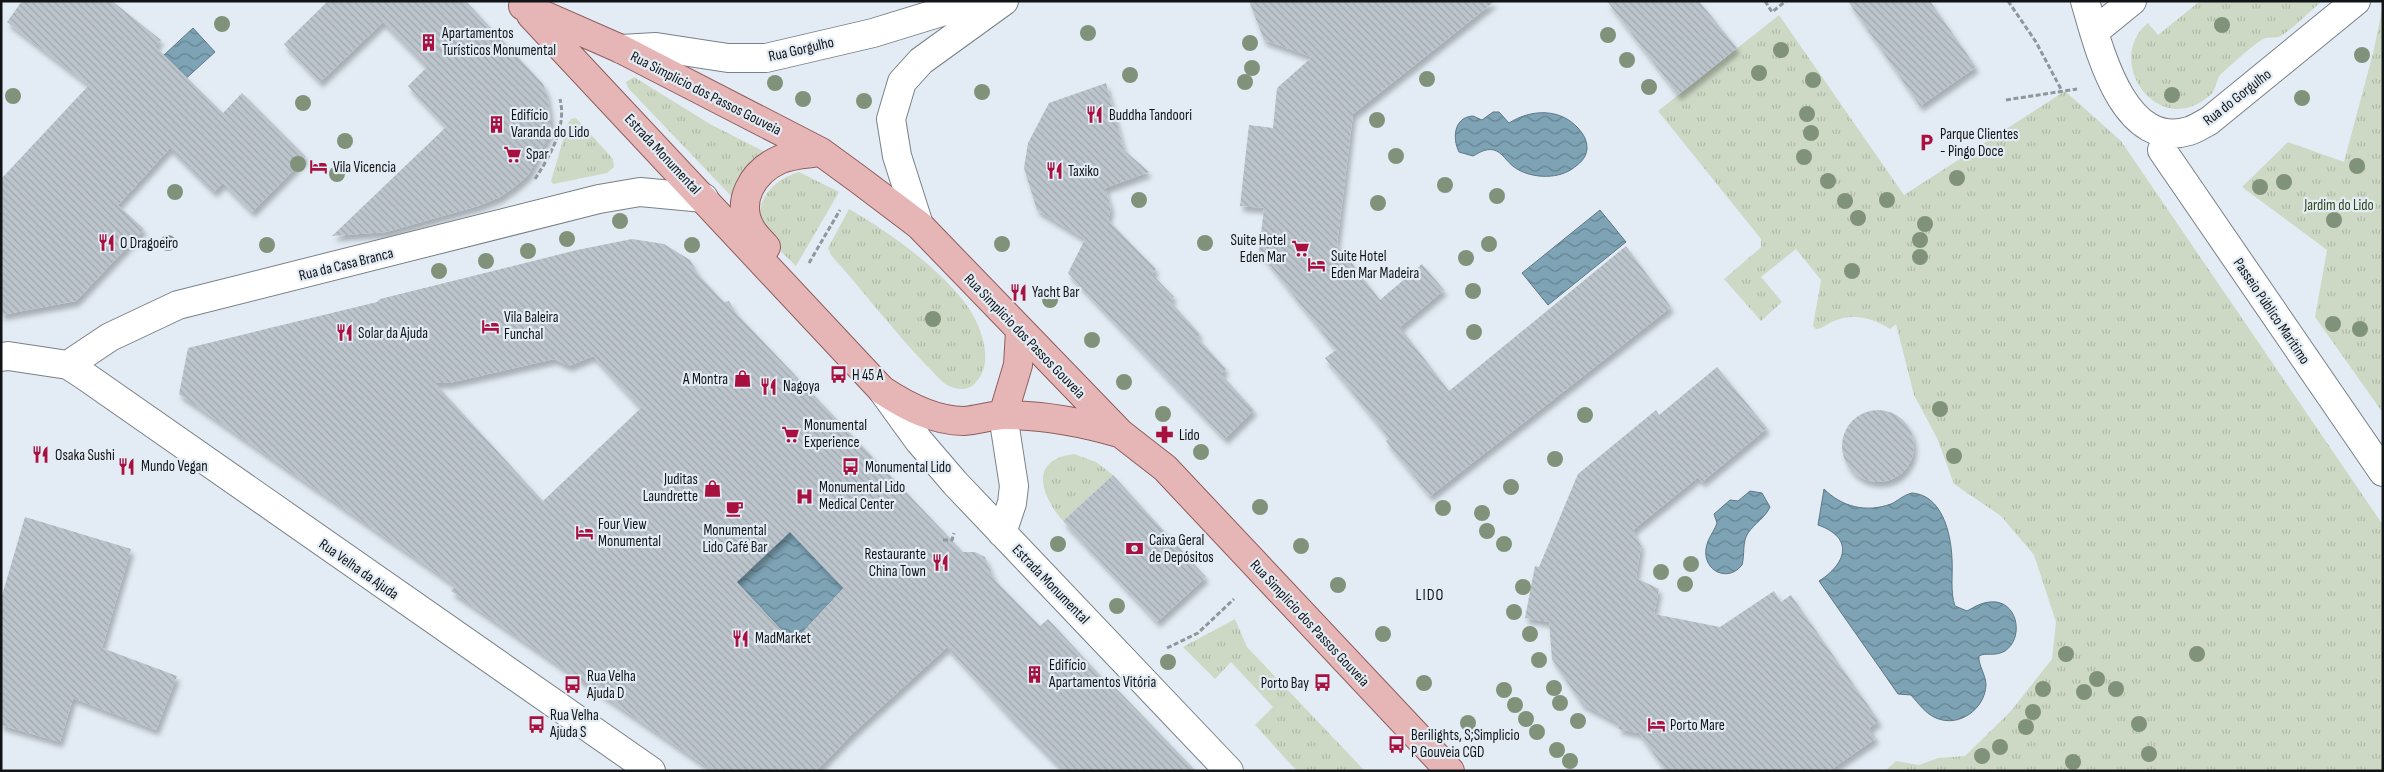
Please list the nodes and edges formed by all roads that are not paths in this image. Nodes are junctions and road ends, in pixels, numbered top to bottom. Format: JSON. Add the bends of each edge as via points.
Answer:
{"nodes":[{"id":1,"x":976,"y":1,"type":"edge"},
{"id":2,"x":1004,"y":1,"type":"edge"},
{"id":3,"x":2085,"y":1,"type":"edge"},
{"id":4,"x":2132,"y":1,"type":"edge"},
{"id":5,"x":2356,"y":1,"type":"edge"},
{"id":6,"x":520,"y":4,"type":"edge"},
{"id":7,"x":2094,"y":32,"type":"junction"},
{"id":8,"x":621,"y":49,"type":"junction"},
{"id":9,"x":2162,"y":150,"type":"dead end"},
{"id":10,"x":821,"y":152,"type":"junction"},
{"id":11,"x":704,"y":198,"type":"junction"},
{"id":12,"x":919,"y":225,"type":"junction"},
{"id":13,"x":808,"y":307,"type":"junction"},
{"id":14,"x":1020,"y":331,"type":"junction"},
{"id":15,"x":1,"y":357,"type":"edge"},
{"id":16,"x":68,"y":366,"type":"junction"},
{"id":17,"x":882,"y":390,"type":"junction"},
{"id":18,"x":1004,"y":415,"type":"junction"},
{"id":19,"x":1120,"y":433,"type":"junction"},
{"id":20,"x":2383,"y":472,"type":"edge"},
{"id":21,"x":1002,"y":533,"type":"junction"},
{"id":22,"x":651,"y":771,"type":"edge"},
{"id":23,"x":1229,"y":771,"type":"edge"},
{"id":24,"x":1450,"y":771,"type":"edge"}],
"edges":[{"from":1,"to":8,"type":"street","name":"Rua Gorgulho","via":[[873,33],[766,58],[728,58],[656,47]]},
{"from":2,"to":12,"type":"street","via":[[921,61],[902,82],[891,119],[897,156]]},
{"from":3,"to":7,"type":"street","name":"Rua do Gorgulho"},
{"from":4,"to":7,"type":"street"},
{"from":5,"to":7,"type":"street","name":"Rua do Gorgulho","via":[[2209,121],[2188,132],[2154,130],[2133,115],[2110,80]]},
{"from":6,"to":8,"type":"main road","name":"Rua Simplicio dos Passos Gouveia"},
{"from":6,"to":11,"type":"main road","name":"Estrada Monumental"},
{"from":8,"to":10,"type":"main road","name":"Rua Simplicio dos Passos Gouveia"},
{"from":9,"to":20,"type":"street","name":"Passeio Público Marítimo"},
{"from":10,"to":12,"type":"main road","name":"Rua Simplicio dos Passos Gouveia"},
{"from":10,"to":13,"type":"main road","name":"Estrada Monumental","via":[[797,154],[761,171],[748,190],[744,209],[751,229],[793,280]]},
{"from":11,"to":13,"type":"main road","name":"Estrada Monumental"},
{"from":11,"to":16,"type":"street","name":"Rua da Casa Branca","via":[[640,192],[600,199],[178,305],[110,337]]},
{"from":12,"to":14,"type":"main road","name":"Rua Simplicio dos Passos Gouveia"},
{"from":13,"to":17,"type":"main road","name":"Estrada Monumental"},
{"from":14,"to":18,"type":"main road","via":[[1018,365]]},
{"from":14,"to":19,"type":"main road","name":"Rua Simplicio dos Passos Gouveia"},
{"from":15,"to":16,"type":"street"},
{"from":16,"to":22,"type":"street","name":"Rua Velha da Ajuda"},
{"from":17,"to":18,"type":"main road","name":"Estrada Monumental","via":[[898,401],[935,417],[963,421]]},
{"from":17,"to":21,"type":"street","name":"Estrada Monumental","via":[[919,441]]},
{"from":18,"to":19,"type":"main road","name":"Estrada Monumental","via":[[1060,418]]},
{"from":18,"to":21,"type":"street","via":[[1014,486]]},
{"from":19,"to":24,"type":"main road","name":"Rua Simplicio dos Passos Gouveia","via":[[1164,468]]},
{"from":21,"to":23,"type":"street","name":"Estrada Monumental"}]}
